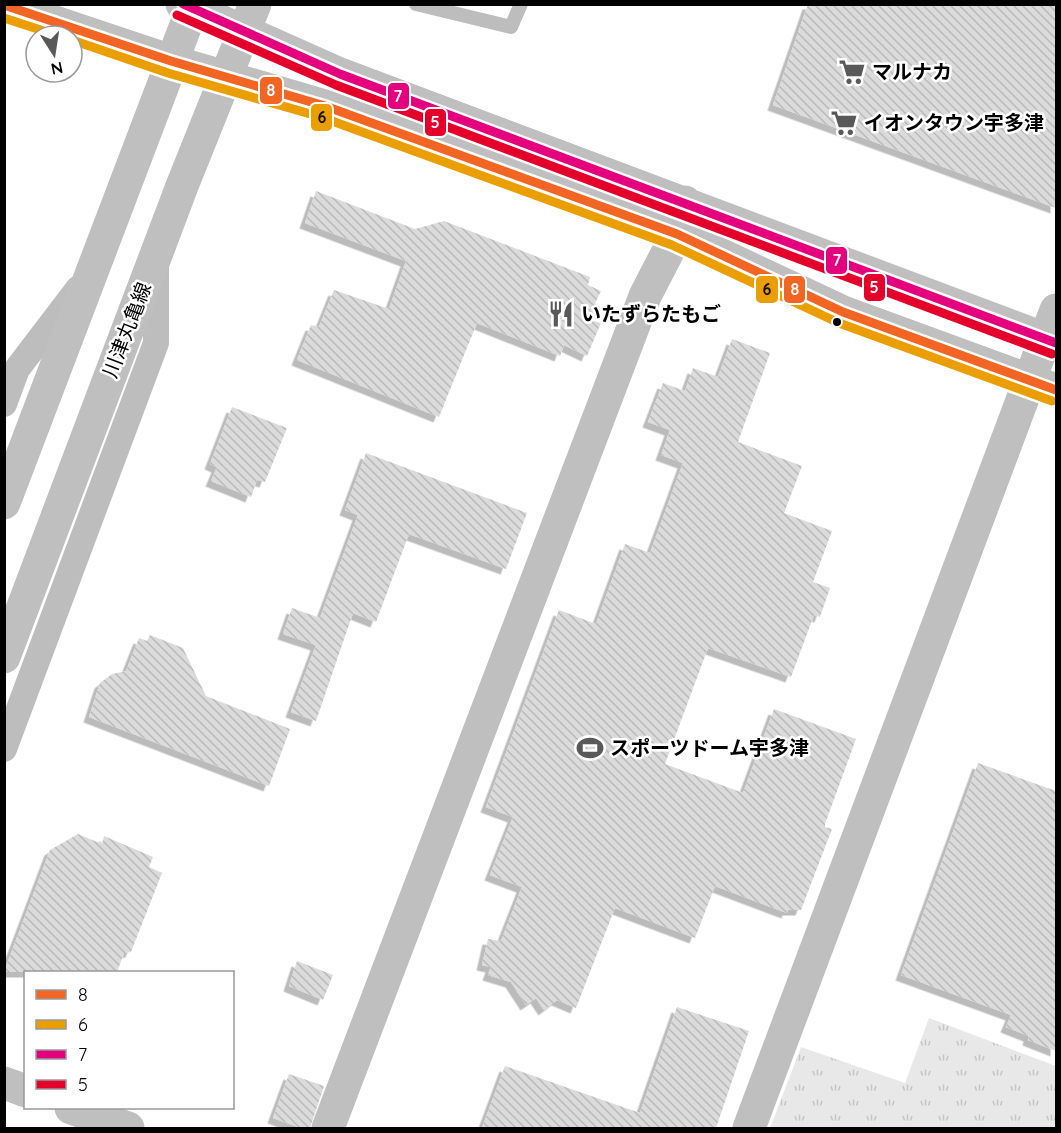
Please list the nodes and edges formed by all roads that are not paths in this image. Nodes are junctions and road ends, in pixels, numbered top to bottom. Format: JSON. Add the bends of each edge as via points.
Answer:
{"nodes":[{"id":1,"x":416,"y":4,"type":"edge"},
{"id":2,"x":521,"y":4,"type":"edge"},
{"id":3,"x":4,"y":5,"type":"edge"},
{"id":4,"x":190,"y":6,"type":"edge"},
{"id":5,"x":250,"y":18,"type":"edge"},
{"id":6,"x":171,"y":62,"type":"junction"},
{"id":7,"x":224,"y":77,"type":"junction"},
{"id":8,"x":685,"y":202,"type":"junction"},
{"id":9,"x":677,"y":234,"type":"junction"},
{"id":10,"x":156,"y":254,"type":"junction"},
{"id":11,"x":92,"y":270,"type":"junction"},
{"id":12,"x":1053,"y":331,"type":"edge"},
{"id":13,"x":1044,"y":385,"type":"edge"},
{"id":14,"x":4,"y":404,"type":"edge"},
{"id":15,"x":4,"y":503,"type":"edge"},
{"id":16,"x":4,"y":657,"type":"edge"},
{"id":17,"x":4,"y":749,"type":"edge"},
{"id":18,"x":4,"y":1083,"type":"edge"},
{"id":19,"x":24,"y":1090,"type":"edge"},
{"id":20,"x":76,"y":1109,"type":"edge"},
{"id":21,"x":128,"y":1128,"type":"edge"},
{"id":22,"x":328,"y":1128,"type":"edge"},
{"id":23,"x":749,"y":1128,"type":"edge"}],
"edges":[{"from":1,"to":2,"type":"lane","via":[[511,27]]},
{"from":3,"to":6,"type":"street"},
{"from":4,"to":5,"type":"street"},
{"from":4,"to":6,"type":"street"},
{"from":5,"to":7,"type":"street","name":"川津丸亀線"},
{"from":5,"to":8,"type":"street","via":[[340,74]]},
{"from":6,"to":7,"type":"street"},
{"from":6,"to":11,"type":"street"},
{"from":7,"to":9,"type":"street","via":[[325,106]]},
{"from":7,"to":10,"type":"street","name":"川津丸亀線"},
{"from":8,"to":9,"type":"street"},
{"from":8,"to":12,"type":"street"},
{"from":9,"to":13,"type":"street","via":[[843,312]]},
{"from":9,"to":22,"type":"street","via":[[645,296]]},
{"from":10,"to":16,"type":"street","name":"川津丸亀線"},
{"from":10,"to":17,"type":"street","via":[[156,343]]},
{"from":11,"to":14,"type":"street","via":[[17,369]]},
{"from":11,"to":15,"type":"street"},
{"from":12,"to":13,"type":"street"},
{"from":13,"to":23,"type":"street"},
{"from":18,"to":19,"type":"street"},
{"from":20,"to":21,"type":"street"}]}
